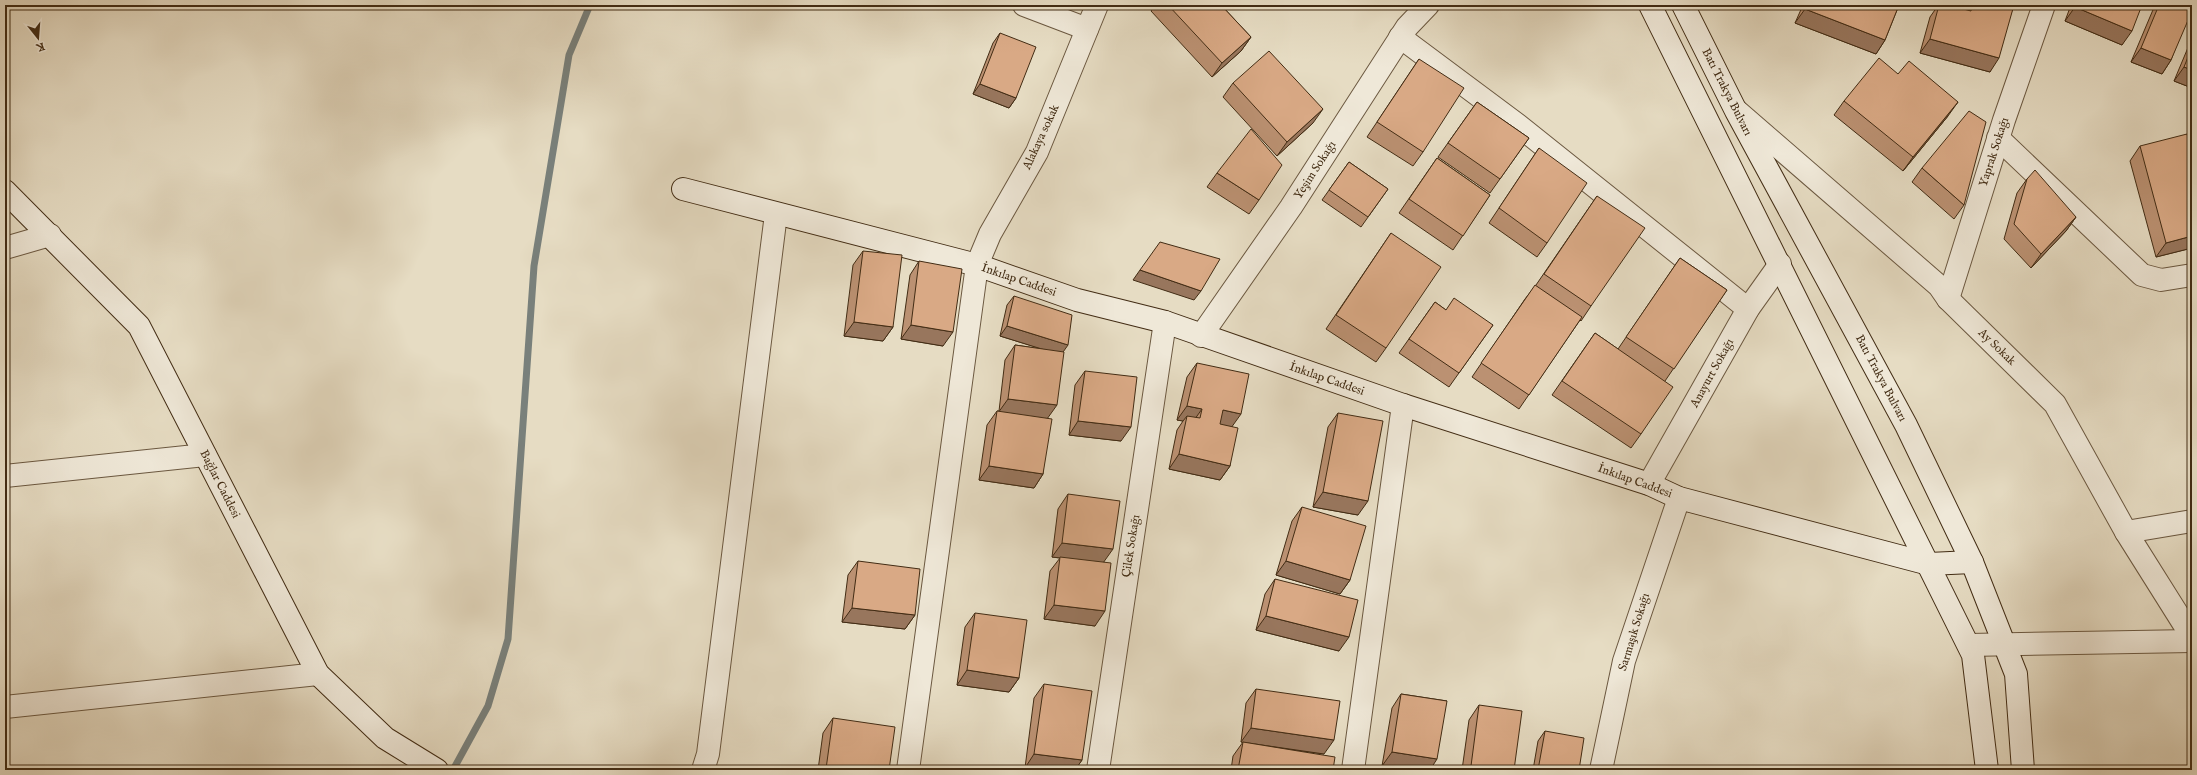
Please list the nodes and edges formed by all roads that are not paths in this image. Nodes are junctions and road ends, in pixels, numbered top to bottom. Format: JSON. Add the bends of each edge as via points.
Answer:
{"nodes":[{"id":1,"x":1024,"y":5,"type":"edge"},
{"id":2,"x":1097,"y":5,"type":"edge"},
{"id":3,"x":1428,"y":5,"type":"edge"},
{"id":4,"x":1650,"y":5,"type":"edge"},
{"id":5,"x":1682,"y":5,"type":"edge"},
{"id":6,"x":2044,"y":5,"type":"edge"},
{"id":7,"x":1087,"y":29,"type":"junction"},
{"id":8,"x":1400,"y":37,"type":"junction"},
{"id":9,"x":1736,"y":111,"type":"junction"},
{"id":10,"x":1998,"y":138,"type":"junction"},
{"id":11,"x":683,"y":189,"type":"dead end"},
{"id":12,"x":5,"y":191,"type":"edge"},
{"id":13,"x":776,"y":214,"type":"junction"},
{"id":14,"x":50,"y":235,"type":"junction"},
{"id":15,"x":5,"y":248,"type":"edge"},
{"id":16,"x":1780,"y":264,"type":"junction"},
{"id":17,"x":977,"y":265,"type":"junction"},
{"id":18,"x":2192,"y":275,"type":"edge"},
{"id":19,"x":1948,"y":299,"type":"junction"},
{"id":20,"x":1748,"y":309,"type":"junction"},
{"id":21,"x":1165,"y":322,"type":"junction"},
{"id":22,"x":1201,"y":336,"type":"junction"},
{"id":23,"x":1403,"y":405,"type":"junction"},
{"id":24,"x":205,"y":455,"type":"junction"},
{"id":25,"x":5,"y":476,"type":"edge"},
{"id":26,"x":1649,"y":484,"type":"junction"},
{"id":27,"x":1679,"y":498,"type":"junction"},
{"id":28,"x":2192,"y":521,"type":"edge"},
{"id":29,"x":2126,"y":532,"type":"junction"},
{"id":30,"x":1972,"y":562,"type":"junction"},
{"id":31,"x":1929,"y":564,"type":"junction"},
{"id":32,"x":2192,"y":637,"type":"edge"},
{"id":33,"x":2192,"y":640,"type":"edge"},
{"id":34,"x":2005,"y":644,"type":"junction"},
{"id":35,"x":1969,"y":645,"type":"junction"},
{"id":36,"x":318,"y":674,"type":"junction"},
{"id":37,"x":5,"y":707,"type":"edge"},
{"id":38,"x":437,"y":770,"type":"edge"},
{"id":39,"x":704,"y":770,"type":"edge"},
{"id":40,"x":908,"y":770,"type":"edge"},
{"id":41,"x":1098,"y":770,"type":"edge"},
{"id":42,"x":1353,"y":770,"type":"edge"},
{"id":43,"x":1601,"y":770,"type":"edge"},
{"id":44,"x":1987,"y":770,"type":"edge"},
{"id":45,"x":2023,"y":770,"type":"edge"}],
"edges":[{"from":1,"to":7,"type":"street"},
{"from":2,"to":7,"type":"street","name":"Alakaya sokak"},
{"from":3,"to":8,"type":"street","name":"Yeşim Sokağı"},
{"from":4,"to":16,"type":"street"},
{"from":5,"to":9,"type":"street","name":"Batı Trakya Bulvarı"},
{"from":6,"to":10,"type":"street","name":"Yaprak Sokağı"},
{"from":7,"to":17,"type":"street","name":"Alakaya sokak","via":[[1037,152],[990,234]]},
{"from":8,"to":20,"type":"street","via":[[1518,125]]},
{"from":8,"to":22,"type":"street","name":"Yeşim Sokağı","via":[[1291,207]]},
{"from":9,"to":19,"type":"street","name":"Ay Sokak","via":[[1939,286]]},
{"from":9,"to":30,"type":"street","name":"Batı Trakya Bulvarı","via":[[1906,425]]},
{"from":10,"to":18,"type":"street","via":[[2142,275],[2161,280]]},
{"from":10,"to":19,"type":"street","name":"Yaprak Sokağı"},
{"from":11,"to":13,"type":"street","name":"İnkılap Caddesi"},
{"from":12,"to":14,"type":"street","name":"Bağlar Caddesi"},
{"from":13,"to":17,"type":"street","name":"İnkılap Caddesi"},
{"from":13,"to":39,"type":"street"},
{"from":14,"to":15,"type":"street"},
{"from":14,"to":24,"type":"street","name":"Bağlar Caddesi","via":[[139,326]]},
{"from":16,"to":20,"type":"street","name":"Anayurt Sokağı"},
{"from":16,"to":31,"type":"street"},
{"from":17,"to":21,"type":"street","name":"İnkılap Caddesi","via":[[1077,300]]},
{"from":17,"to":40,"type":"street","name":"Alakaya sokak"},
{"from":19,"to":29,"type":"street","name":"Ay Sokak","via":[[2055,404]]},
{"from":20,"to":26,"type":"street","name":"Anayurt Sokağı"},
{"from":21,"to":22,"type":"street","name":"İnkılap Caddesi"},
{"from":21,"to":41,"type":"street","name":"Çilek Sokağı"},
{"from":22,"to":23,"type":"street","name":"İnkılap Caddesi"},
{"from":23,"to":26,"type":"street","name":"İnkılap Caddesi"},
{"from":23,"to":42,"type":"street"},
{"from":24,"to":25,"type":"street"},
{"from":24,"to":36,"type":"street","name":"Bağlar Caddesi"},
{"from":26,"to":27,"type":"street","name":"İnkılap Caddesi"},
{"from":27,"to":31,"type":"street","name":"İnkılap Caddesi"},
{"from":27,"to":43,"type":"street","name":"Sarmaşık Sokağı","via":[[1624,660]]},
{"from":28,"to":29,"type":"street"},
{"from":29,"to":32,"type":"street","name":"Ay Sokak"},
{"from":30,"to":31,"type":"street","name":"İnkılap Caddesi"},
{"from":30,"to":34,"type":"street","name":"Batı Trakya Bulvarı"},
{"from":31,"to":35,"type":"street"},
{"from":33,"to":34,"type":"street"},
{"from":34,"to":35,"type":"street"},
{"from":34,"to":45,"type":"street","name":"Batı Trakya Bulvarı","via":[[2016,674]]},
{"from":35,"to":44,"type":"street","via":[[1973,655]]},
{"from":36,"to":37,"type":"street"},
{"from":36,"to":38,"type":"street","name":"Bağlar Caddesi","via":[[385,738]]}]}
